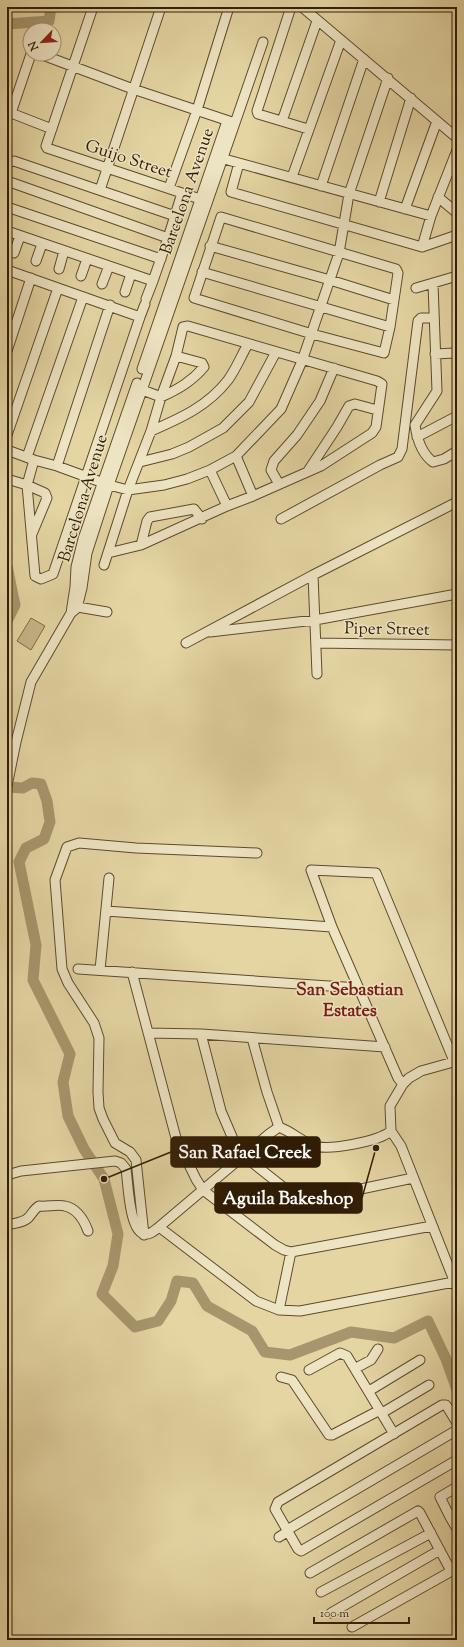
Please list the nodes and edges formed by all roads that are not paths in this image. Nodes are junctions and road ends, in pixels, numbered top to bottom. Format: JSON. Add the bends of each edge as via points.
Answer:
{"nodes":[{"id":1,"x":93,"y":7,"type":"edge"},
{"id":2,"x":161,"y":7,"type":"edge"},
{"id":3,"x":229,"y":7,"type":"edge"},
{"id":4,"x":291,"y":7,"type":"edge"},
{"id":5,"x":302,"y":7,"type":"edge"},
{"id":6,"x":317,"y":21,"type":"junction"},
{"id":7,"x":341,"y":40,"type":"junction"},
{"id":8,"x":263,"y":42,"type":"dead end"},
{"id":9,"x":364,"y":59,"type":"junction"},
{"id":10,"x":29,"y":62,"type":"edge"},
{"id":11,"x":62,"y":62,"type":"edge"},
{"id":12,"x":73,"y":66,"type":"junction"},
{"id":13,"x":388,"y":78,"type":"junction"},
{"id":14,"x":133,"y":89,"type":"junction"},
{"id":15,"x":411,"y":98,"type":"junction"},
{"id":16,"x":197,"y":110,"type":"junction"},
{"id":17,"x":282,"y":121,"type":"junction"},
{"id":18,"x":437,"y":121,"type":"junction"},
{"id":19,"x":231,"y":122,"type":"junction"},
{"id":20,"x":52,"y":129,"type":"junction"},
{"id":21,"x":308,"y":129,"type":"junction"},
{"id":22,"x":457,"y":138,"type":"edge"},
{"id":23,"x":457,"y":150,"type":"edge"},
{"id":24,"x":218,"y":157,"type":"junction"},
{"id":25,"x":7,"y":163,"type":"edge"},
{"id":26,"x":239,"y":163,"type":"junction"},
{"id":27,"x":106,"y":168,"type":"junction"},
{"id":28,"x":449,"y":170,"type":"junction"},
{"id":29,"x":457,"y":176,"type":"edge"},
{"id":30,"x":292,"y":177,"type":"junction"},
{"id":31,"x":7,"y":181,"type":"edge"},
{"id":32,"x":321,"y":186,"type":"junction"},
{"id":33,"x":169,"y":188,"type":"junction"},
{"id":34,"x":100,"y":190,"type":"junction"},
{"id":35,"x":182,"y":193,"type":"junction"},
{"id":36,"x":349,"y":194,"type":"junction"},
{"id":37,"x":438,"y":197,"type":"junction"},
{"id":38,"x":200,"y":200,"type":"junction"},
{"id":39,"x":379,"y":202,"type":"junction"},
{"id":40,"x":7,"y":208,"type":"edge"},
{"id":41,"x":405,"y":209,"type":"junction"},
{"id":42,"x":457,"y":214,"type":"edge"},
{"id":43,"x":175,"y":216,"type":"junction"},
{"id":44,"x":431,"y":216,"type":"junction"},
{"id":45,"x":345,"y":225,"type":"junction"},
{"id":46,"x":7,"y":232,"type":"edge"},
{"id":47,"x":457,"y":235,"type":"edge"},
{"id":48,"x":20,"y":236,"type":"junction"},
{"id":49,"x":168,"y":238,"type":"junction"},
{"id":50,"x":42,"y":244,"type":"junction"},
{"id":51,"x":210,"y":246,"type":"junction"},
{"id":52,"x":422,"y":246,"type":"junction"},
{"id":53,"x":64,"y":251,"type":"junction"},
{"id":54,"x":14,"y":253,"type":"dead end"},
{"id":55,"x":339,"y":253,"type":"junction"},
{"id":56,"x":87,"y":259,"type":"junction"},
{"id":57,"x":161,"y":259,"type":"junction"},
{"id":58,"x":36,"y":261,"type":"dead end"},
{"id":59,"x":109,"y":266,"type":"junction"},
{"id":60,"x":59,"y":269,"type":"dead end"},
{"id":61,"x":7,"y":270,"type":"edge"},
{"id":62,"x":202,"y":272,"type":"junction"},
{"id":63,"x":131,"y":274,"type":"junction"},
{"id":64,"x":81,"y":276,"type":"dead end"},
{"id":65,"x":457,"y":276,"type":"edge"},
{"id":66,"x":32,"y":278,"type":"junction"},
{"id":67,"x":330,"y":280,"type":"junction"},
{"id":68,"x":153,"y":281,"type":"junction"},
{"id":69,"x":102,"y":284,"type":"dead end"},
{"id":70,"x":433,"y":284,"type":"junction"},
{"id":71,"x":58,"y":288,"type":"junction"},
{"id":72,"x":416,"y":288,"type":"dead end"},
{"id":73,"x":125,"y":292,"type":"dead end"},
{"id":74,"x":82,"y":297,"type":"junction"},
{"id":75,"x":394,"y":300,"type":"junction"},
{"id":76,"x":110,"y":306,"type":"junction"},
{"id":77,"x":322,"y":307,"type":"junction"},
{"id":78,"x":140,"y":317,"type":"junction"},
{"id":79,"x":434,"y":318,"type":"junction"},
{"id":80,"x":390,"y":328,"type":"junction"},
{"id":81,"x":312,"y":334,"type":"junction"},
{"id":82,"x":248,"y":344,"type":"junction"},
{"id":83,"x":7,"y":351,"type":"edge"},
{"id":84,"x":276,"y":352,"type":"junction"},
{"id":85,"x":435,"y":354,"type":"junction"},
{"id":86,"x":176,"y":356,"type":"junction"},
{"id":87,"x":457,"y":356,"type":"edge"},
{"id":88,"x":302,"y":361,"type":"junction"},
{"id":89,"x":334,"y":368,"type":"junction"},
{"id":90,"x":138,"y":389,"type":"junction"},
{"id":91,"x":161,"y":397,"type":"junction"},
{"id":92,"x":377,"y":410,"type":"junction"},
{"id":93,"x":457,"y":416,"type":"edge"},
{"id":94,"x":405,"y":425,"type":"junction"},
{"id":95,"x":415,"y":425,"type":"junction"},
{"id":96,"x":151,"y":430,"type":"junction"},
{"id":97,"x":7,"y":434,"type":"edge"},
{"id":98,"x":417,"y":437,"type":"junction"},
{"id":99,"x":7,"y":450,"type":"edge"},
{"id":100,"x":457,"y":451,"type":"edge"},
{"id":101,"x":236,"y":456,"type":"junction"},
{"id":102,"x":30,"y":459,"type":"junction"},
{"id":103,"x":140,"y":462,"type":"junction"},
{"id":104,"x":57,"y":466,"type":"junction"},
{"id":105,"x":210,"y":470,"type":"junction"},
{"id":106,"x":308,"y":471,"type":"junction"},
{"id":107,"x":85,"y":476,"type":"junction"},
{"id":108,"x":7,"y":479,"type":"edge"},
{"id":109,"x":105,"y":484,"type":"junction"},
{"id":110,"x":279,"y":484,"type":"junction"},
{"id":111,"x":27,"y":485,"type":"junction"},
{"id":112,"x":128,"y":490,"type":"junction"},
{"id":113,"x":253,"y":496,"type":"junction"},
{"id":114,"x":457,"y":502,"type":"edge"},
{"id":115,"x":227,"y":506,"type":"junction"},
{"id":116,"x":202,"y":519,"type":"junction"},
{"id":117,"x":281,"y":519,"type":"dead end"},
{"id":118,"x":31,"y":536,"type":"junction"},
{"id":119,"x":141,"y":546,"type":"junction"},
{"id":120,"x":108,"y":553,"type":"junction"},
{"id":121,"x":104,"y":565,"type":"dead end"},
{"id":122,"x":313,"y":575,"type":"junction"},
{"id":123,"x":457,"y":594,"type":"edge"},
{"id":124,"x":73,"y":609,"type":"junction"},
{"id":125,"x":107,"y":612,"type":"dead end"},
{"id":126,"x":315,"y":620,"type":"junction"},
{"id":127,"x":204,"y":632,"type":"junction"},
{"id":128,"x":186,"y":643,"type":"dead end"},
{"id":129,"x":316,"y":643,"type":"junction"},
{"id":130,"x":457,"y":646,"type":"edge"},
{"id":131,"x":317,"y":674,"type":"dead end"},
{"id":132,"x":8,"y":783,"type":"edge"},
{"id":133,"x":257,"y":853,"type":"dead end"},
{"id":134,"x":109,"y":878,"type":"dead end"},
{"id":135,"x":106,"y":911,"type":"junction"},
{"id":136,"x":332,"y":928,"type":"junction"},
{"id":137,"x":78,"y":969,"type":"dead end"},
{"id":138,"x":100,"y":970,"type":"junction"},
{"id":139,"x":132,"y":972,"type":"junction"},
{"id":140,"x":359,"y":988,"type":"junction"},
{"id":141,"x":148,"y":1033,"type":"junction"},
{"id":142,"x":201,"y":1034,"type":"junction"},
{"id":143,"x":252,"y":1038,"type":"junction"},
{"id":144,"x":385,"y":1047,"type":"junction"},
{"id":145,"x":456,"y":1061,"type":"edge"},
{"id":146,"x":403,"y":1084,"type":"junction"},
{"id":147,"x":279,"y":1127,"type":"junction"},
{"id":148,"x":390,"y":1131,"type":"junction"},
{"id":149,"x":244,"y":1156,"type":"junction"},
{"id":150,"x":7,"y":1175,"type":"edge"},
{"id":151,"x":413,"y":1178,"type":"junction"},
{"id":152,"x":203,"y":1190,"type":"junction"},
{"id":153,"x":7,"y":1225,"type":"edge"},
{"id":154,"x":432,"y":1226,"type":"junction"},
{"id":155,"x":159,"y":1227,"type":"junction"},
{"id":156,"x":88,"y":1231,"type":"dead end"},
{"id":157,"x":144,"y":1235,"type":"junction"},
{"id":158,"x":291,"y":1252,"type":"junction"},
{"id":159,"x":456,"y":1285,"type":"edge"},
{"id":160,"x":279,"y":1310,"type":"junction"},
{"id":161,"x":378,"y":1349,"type":"dead end"},
{"id":162,"x":420,"y":1360,"type":"dead end"},
{"id":163,"x":356,"y":1368,"type":"junction"},
{"id":164,"x":309,"y":1370,"type":"dead end"},
{"id":165,"x":281,"y":1377,"type":"dead end"},
{"id":166,"x":429,"y":1385,"type":"dead end"},
{"id":167,"x":369,"y":1392,"type":"junction"},
{"id":168,"x":381,"y":1411,"type":"junction"},
{"id":169,"x":457,"y":1423,"type":"edge"},
{"id":170,"x":457,"y":1430,"type":"edge"},
{"id":171,"x":394,"y":1434,"type":"junction"},
{"id":172,"x":457,"y":1460,"type":"edge"},
{"id":173,"x":457,"y":1487,"type":"edge"},
{"id":174,"x":454,"y":1515,"type":"edge"},
{"id":175,"x":457,"y":1529,"type":"edge"},
{"id":176,"x":287,"y":1530,"type":"junction"},
{"id":177,"x":431,"y":1533,"type":"junction"},
{"id":178,"x":279,"y":1537,"type":"dead end"},
{"id":179,"x":440,"y":1550,"type":"junction"},
{"id":180,"x":454,"y":1569,"type":"edge"},
{"id":181,"x":310,"y":1573,"type":"dead end"},
{"id":182,"x":321,"y":1592,"type":"dead end"},
{"id":183,"x":331,"y":1613,"type":"dead end"},
{"id":184,"x":352,"y":1627,"type":"dead end"}],
"edges":[{"from":1,"to":12,"type":"street"},
{"from":2,"to":14,"type":"street"},
{"from":3,"to":16,"type":"street"},
{"from":4,"to":17,"type":"street","via":[[257,111],[258,114]]},
{"from":5,"to":6,"type":"street"},
{"from":6,"to":7,"type":"street"},
{"from":6,"to":17,"type":"street"},
{"from":7,"to":9,"type":"street"},
{"from":7,"to":21,"type":"street"},
{"from":8,"to":19,"type":"street","name":"Barcelona Avenue"},
{"from":9,"to":13,"type":"street"},
{"from":9,"to":32,"type":"street"},
{"from":10,"to":20,"type":"street","via":[[10,113]]},
{"from":11,"to":12,"type":"street"},
{"from":12,"to":14,"type":"street"},
{"from":12,"to":20,"type":"street"},
{"from":13,"to":15,"type":"street"},
{"from":13,"to":36,"type":"street"},
{"from":14,"to":16,"type":"street"},
{"from":14,"to":27,"type":"street"},
{"from":15,"to":18,"type":"street"},
{"from":15,"to":39,"type":"street"},
{"from":16,"to":19,"type":"street"},
{"from":16,"to":33,"type":"street"},
{"from":17,"to":21,"type":"street"},
{"from":18,"to":22,"type":"street"},
{"from":18,"to":41,"type":"street"},
{"from":19,"to":24,"type":"street","name":"Barcelona Avenue"},
{"from":20,"to":27,"type":"street","name":"Guijo Street","via":[[47,148]]},
{"from":21,"to":30,"type":"street"},
{"from":23,"to":28,"type":"street"},
{"from":24,"to":26,"type":"street"},
{"from":24,"to":38,"type":"street","name":"Barcelona Avenue"},
{"from":24,"to":90,"type":"street","name":"Barcelona Avenue"},
{"from":25,"to":34,"type":"street","via":[[14,161]]},
{"from":26,"to":30,"type":"street"},
{"from":26,"to":45,"type":"street","via":[[231,192]]},
{"from":27,"to":33,"type":"street","name":"Guijo Street"},
{"from":27,"to":34,"type":"street"},
{"from":28,"to":29,"type":"street"},
{"from":28,"to":37,"type":"street"},
{"from":30,"to":32,"type":"street"},
{"from":31,"to":49,"type":"street"},
{"from":32,"to":36,"type":"street"},
{"from":33,"to":35,"type":"street","name":"Guijo Street"},
{"from":34,"to":43,"type":"street"},
{"from":35,"to":38,"type":"street","name":"Guijo Street"},
{"from":35,"to":43,"type":"street"},
{"from":36,"to":39,"type":"street"},
{"from":36,"to":45,"type":"street"},
{"from":37,"to":42,"type":"street"},
{"from":37,"to":44,"type":"street"},
{"from":38,"to":90,"type":"street","name":"Barcelona Avenue"},
{"from":39,"to":41,"type":"street"},
{"from":40,"to":57,"type":"street"},
{"from":41,"to":44,"type":"street"},
{"from":43,"to":49,"type":"street"},
{"from":44,"to":52,"type":"street"},
{"from":45,"to":52,"type":"street"},
{"from":45,"to":55,"type":"street"},
{"from":46,"to":48,"type":"street"},
{"from":47,"to":52,"type":"street"},
{"from":48,"to":50,"type":"street"},
{"from":48,"to":54,"type":"street"},
{"from":49,"to":57,"type":"street"},
{"from":50,"to":53,"type":"street"},
{"from":50,"to":58,"type":"street"},
{"from":51,"to":55,"type":"street","via":[[221,218]]},
{"from":51,"to":62,"type":"street"},
{"from":51,"to":67,"type":"street"},
{"from":53,"to":56,"type":"street"},
{"from":53,"to":60,"type":"street"},
{"from":55,"to":67,"type":"street"},
{"from":55,"to":75,"type":"street","via":[[396,269],[398,273]]},
{"from":56,"to":59,"type":"street"},
{"from":56,"to":64,"type":"street"},
{"from":57,"to":68,"type":"street"},
{"from":59,"to":63,"type":"street"},
{"from":59,"to":69,"type":"street"},
{"from":61,"to":66,"type":"street"},
{"from":62,"to":77,"type":"street"},
{"from":62,"to":81,"type":"street","via":[[194,296],[196,300]]},
{"from":63,"to":68,"type":"street"},
{"from":63,"to":73,"type":"street"},
{"from":65,"to":70,"type":"street"},
{"from":66,"to":71,"type":"street"},
{"from":66,"to":83,"type":"street"},
{"from":67,"to":75,"type":"street"},
{"from":67,"to":77,"type":"street"},
{"from":68,"to":78,"type":"street"},
{"from":70,"to":72,"type":"street"},
{"from":70,"to":79,"type":"street"},
{"from":71,"to":74,"type":"street"},
{"from":71,"to":97,"type":"street"},
{"from":74,"to":76,"type":"street"},
{"from":74,"to":102,"type":"street"},
{"from":75,"to":80,"type":"street"},
{"from":76,"to":78,"type":"street"},
{"from":76,"to":104,"type":"street"},
{"from":77,"to":80,"type":"street"},
{"from":77,"to":81,"type":"street"},
{"from":78,"to":107,"type":"street"},
{"from":79,"to":85,"type":"street"},
{"from":79,"to":94,"type":"street","via":[[421,318],[418,321]]},
{"from":80,"to":81,"type":"street","via":[[386,351],[382,353]]},
{"from":81,"to":88,"type":"street"},
{"from":82,"to":84,"type":"street"},
{"from":82,"to":86,"type":"street","via":[[185,326]]},
{"from":82,"to":96,"type":"street","via":[[229,379],[215,394],[185,416]]},
{"from":84,"to":88,"type":"street"},
{"from":84,"to":103,"type":"street","via":[[249,402],[223,428],[172,454]]},
{"from":85,"to":87,"type":"street","via":[[454,353]]},
{"from":85,"to":95,"type":"street","via":[[437,391]]},
{"from":86,"to":91,"type":"street"},
{"from":86,"to":91,"type":"street","via":[[202,363],[204,367],[180,389]]},
{"from":88,"to":89,"type":"street"},
{"from":88,"to":101,"type":"street","via":[[281,409]]},
{"from":89,"to":92,"type":"street","via":[[382,384]]},
{"from":89,"to":110,"type":"street","via":[[320,401],[274,461],[271,470]]},
{"from":90,"to":91,"type":"street"},
{"from":90,"to":109,"type":"street","name":"Barcelona Avenue"},
{"from":91,"to":96,"type":"street"},
{"from":92,"to":106,"type":"street","via":[[376,427],[367,438]]},
{"from":92,"to":106,"type":"street","via":[[355,404],[349,406]]},
{"from":93,"to":98,"type":"street"},
{"from":94,"to":95,"type":"street"},
{"from":94,"to":117,"type":"street","via":[[402,449],[398,456]]},
{"from":95,"to":98,"type":"street"},
{"from":96,"to":103,"type":"street"},
{"from":98,"to":100,"type":"street","via":[[425,456],[433,462]]},
{"from":99,"to":102,"type":"street"},
{"from":101,"to":105,"type":"street"},
{"from":101,"to":113,"type":"street"},
{"from":102,"to":104,"type":"street"},
{"from":102,"to":111,"type":"street"},
{"from":103,"to":112,"type":"street"},
{"from":104,"to":107,"type":"street"},
{"from":105,"to":112,"type":"street","via":[[164,485]]},
{"from":105,"to":115,"type":"street"},
{"from":106,"to":110,"type":"street"},
{"from":107,"to":109,"type":"street"},
{"from":107,"to":118,"type":"street","via":[[53,574],[41,579],[35,576]]},
{"from":108,"to":111,"type":"street"},
{"from":109,"to":112,"type":"street"},
{"from":109,"to":124,"type":"street","name":"Barcelona Avenue","via":[[76,567],[78,587]]},
{"from":110,"to":113,"type":"street"},
{"from":111,"to":118,"type":"street"},
{"from":111,"to":118,"type":"street","via":[[45,493],[47,498]]},
{"from":112,"to":120,"type":"street"},
{"from":113,"to":115,"type":"street"},
{"from":114,"to":122,"type":"street"},
{"from":115,"to":116,"type":"street"},
{"from":116,"to":119,"type":"street"},
{"from":116,"to":119,"type":"street","via":[[194,509],[150,517]]},
{"from":119,"to":120,"type":"street"},
{"from":120,"to":121,"type":"street"},
{"from":122,"to":126,"type":"street"},
{"from":122,"to":127,"type":"street"},
{"from":123,"to":126,"type":"street"},
{"from":124,"to":125,"type":"street"},
{"from":124,"to":132,"type":"street","name":"Barcelona Avenue","via":[[31,682]]},
{"from":126,"to":127,"type":"street"},
{"from":126,"to":129,"type":"street"},
{"from":127,"to":128,"type":"street"},
{"from":129,"to":130,"type":"street","name":"Piper Street"},
{"from":129,"to":131,"type":"street"},
{"from":133,"to":157,"type":"street","via":[[80,843],[67,847],[56,880],[62,969],[94,1023],[99,1038],[99,1108],[110,1135],[136,1160]]},
{"from":134,"to":135,"type":"street"},
{"from":135,"to":136,"type":"street"},
{"from":135,"to":138,"type":"street"},
{"from":136,"to":140,"type":"street"},
{"from":136,"to":145,"type":"street","via":[[311,870],[376,872]]},
{"from":137,"to":138,"type":"street"},
{"from":138,"to":139,"type":"street"},
{"from":139,"to":140,"type":"street"},
{"from":139,"to":141,"type":"street"},
{"from":140,"to":144,"type":"street"},
{"from":141,"to":142,"type":"street"},
{"from":141,"to":152,"type":"street","via":[[176,1138]]},
{"from":142,"to":143,"type":"street"},
{"from":142,"to":149,"type":"street","via":[[220,1111],[236,1146]]},
{"from":143,"to":144,"type":"street"},
{"from":143,"to":147,"type":"street"},
{"from":144,"to":146,"type":"street"},
{"from":145,"to":146,"type":"street","via":[[421,1071]]},
{"from":146,"to":148,"type":"street","via":[[390,1106]]},
{"from":147,"to":148,"type":"street","via":[[313,1146],[324,1147],[381,1137]]},
{"from":147,"to":149,"type":"street"},
{"from":148,"to":151,"type":"street","via":[[400,1146]]},
{"from":149,"to":151,"type":"street","via":[[283,1187],[305,1196],[323,1197]]},
{"from":149,"to":152,"type":"street"},
{"from":150,"to":157,"type":"street","via":[[83,1164],[120,1163],[126,1169],[134,1221],[139,1232]]},
{"from":151,"to":154,"type":"street"},
{"from":152,"to":155,"type":"street"},
{"from":152,"to":158,"type":"street","via":[[275,1245]]},
{"from":153,"to":156,"type":"street","via":[[24,1221],[39,1206],[64,1205],[84,1220]]},
{"from":154,"to":158,"type":"street"},
{"from":154,"to":159,"type":"street"},
{"from":155,"to":157,"type":"street"},
{"from":155,"to":160,"type":"street","via":[[256,1301]]},
{"from":158,"to":160,"type":"street"},
{"from":159,"to":160,"type":"street","via":[[300,1311]]},
{"from":161,"to":163,"type":"street","via":[[371,1360]]},
{"from":162,"to":167,"type":"street"},
{"from":163,"to":164,"type":"street","via":[[347,1356],[340,1353]]},
{"from":163,"to":167,"type":"street"},
{"from":165,"to":168,"type":"street","via":[[292,1380],[329,1435]]},
{"from":166,"to":168,"type":"street"},
{"from":167,"to":168,"type":"street"},
{"from":168,"to":171,"type":"street"},
{"from":169,"to":171,"type":"street","via":[[446,1405],[442,1405]]},
{"from":170,"to":176,"type":"street"},
{"from":171,"to":176,"type":"street","via":[[278,1502],[275,1509]]},
{"from":172,"to":176,"type":"street","via":[[302,1551],[298,1549]]},
{"from":173,"to":174,"type":"street","via":[[440,1497]]},
{"from":174,"to":175,"type":"street"},
{"from":176,"to":178,"type":"street"},
{"from":177,"to":179,"type":"street"},
{"from":177,"to":181,"type":"street","via":[[418,1511]]},
{"from":177,"to":182,"type":"street"},
{"from":179,"to":180,"type":"street"},
{"from":179,"to":183,"type":"street"},
{"from":180,"to":184,"type":"street"}]}
